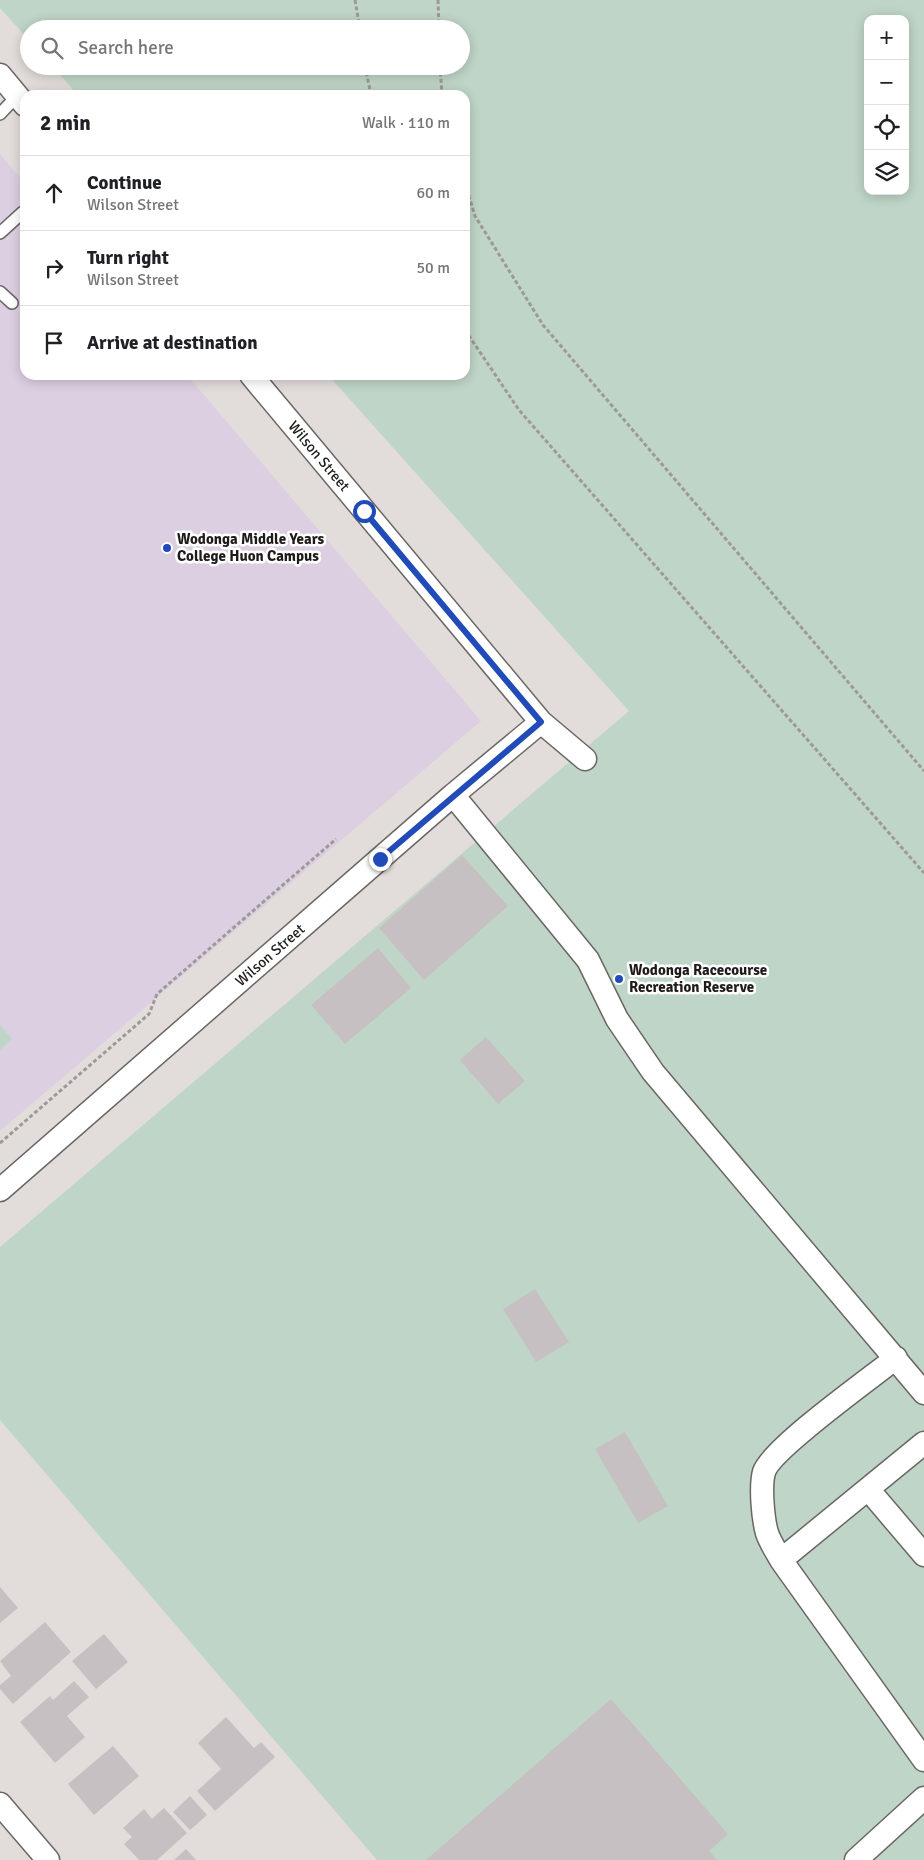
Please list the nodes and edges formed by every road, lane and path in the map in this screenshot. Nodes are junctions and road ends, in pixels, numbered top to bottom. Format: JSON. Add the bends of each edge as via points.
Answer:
{"nodes":[{"id":1,"x":355,"y":0,"type":"edge"},
{"id":2,"x":438,"y":0,"type":"edge"},
{"id":3,"x":358,"y":20,"type":"edge"},
{"id":4,"x":439,"y":20,"type":"edge"},
{"id":5,"x":0,"y":75,"type":"edge"},
{"id":6,"x":368,"y":75,"type":"edge"},
{"id":7,"x":441,"y":75,"type":"edge"},
{"id":8,"x":370,"y":90,"type":"edge"},
{"id":9,"x":442,"y":90,"type":"edge"},
{"id":10,"x":20,"y":100,"type":"edge"},
{"id":11,"x":20,"y":102,"type":"edge"},
{"id":12,"x":0,"y":114,"type":"edge"},
{"id":13,"x":470,"y":198,"type":"edge"},
{"id":14,"x":20,"y":215,"type":"edge"},
{"id":15,"x":0,"y":233,"type":"edge"},
{"id":16,"x":0,"y":292,"type":"edge"},
{"id":17,"x":12,"y":303,"type":"dead end"},
{"id":18,"x":470,"y":337,"type":"edge"},
{"id":19,"x":255,"y":380,"type":"edge"},
{"id":20,"x":541,"y":722,"type":"junction"},
{"id":21,"x":585,"y":759,"type":"dead end"},
{"id":22,"x":924,"y":771,"type":"edge"},
{"id":23,"x":453,"y":795,"type":"junction"},
{"id":24,"x":336,"y":839,"type":"dead end"},
{"id":25,"x":924,"y":874,"type":"edge"},
{"id":26,"x":0,"y":1144,"type":"edge"},
{"id":27,"x":0,"y":1190,"type":"edge"},
{"id":28,"x":896,"y":1358,"type":"junction"},
{"id":29,"x":924,"y":1393,"type":"edge"},
{"id":30,"x":924,"y":1442,"type":"edge"},
{"id":31,"x":868,"y":1489,"type":"junction"},
{"id":32,"x":924,"y":1555,"type":"edge"},
{"id":33,"x":781,"y":1560,"type":"junction"},
{"id":34,"x":924,"y":1760,"type":"edge"},
{"id":35,"x":924,"y":1798,"type":"edge"},
{"id":36,"x":0,"y":1804,"type":"edge"},
{"id":37,"x":48,"y":1860,"type":"edge"},
{"id":38,"x":856,"y":1860,"type":"edge"}],
"edges":[{"from":1,"to":3,"type":"path"},
{"from":2,"to":4,"type":"path"},
{"from":5,"to":10,"type":"street"},
{"from":6,"to":8,"type":"path"},
{"from":7,"to":9,"type":"path"},
{"from":11,"to":12,"type":"lane"},
{"from":13,"to":22,"type":"path","via":[[476,216],[543,326]]},
{"from":14,"to":15,"type":"lane"},
{"from":16,"to":17,"type":"lane"},
{"from":18,"to":25,"type":"path","via":[[519,410]]},
{"from":19,"to":20,"type":"street","name":"Wilson Street"},
{"from":20,"to":21,"type":"street","name":"Wilson Street"},
{"from":20,"to":23,"type":"street","name":"Wilson Street"},
{"from":23,"to":27,"type":"street","name":"Wilson Street"},
{"from":23,"to":28,"type":"street","via":[[588,960],[617,1019],[653,1072]]},
{"from":24,"to":26,"type":"path","via":[[157,994],[149,1014]]},
{"from":28,"to":29,"type":"street"},
{"from":28,"to":33,"type":"street","via":[[790,1441],[764,1472],[763,1506],[767,1533]]},
{"from":30,"to":31,"type":"street"},
{"from":31,"to":32,"type":"street"},
{"from":31,"to":33,"type":"street"},
{"from":33,"to":34,"type":"street"},
{"from":35,"to":38,"type":"street"},
{"from":36,"to":37,"type":"street"}]}
